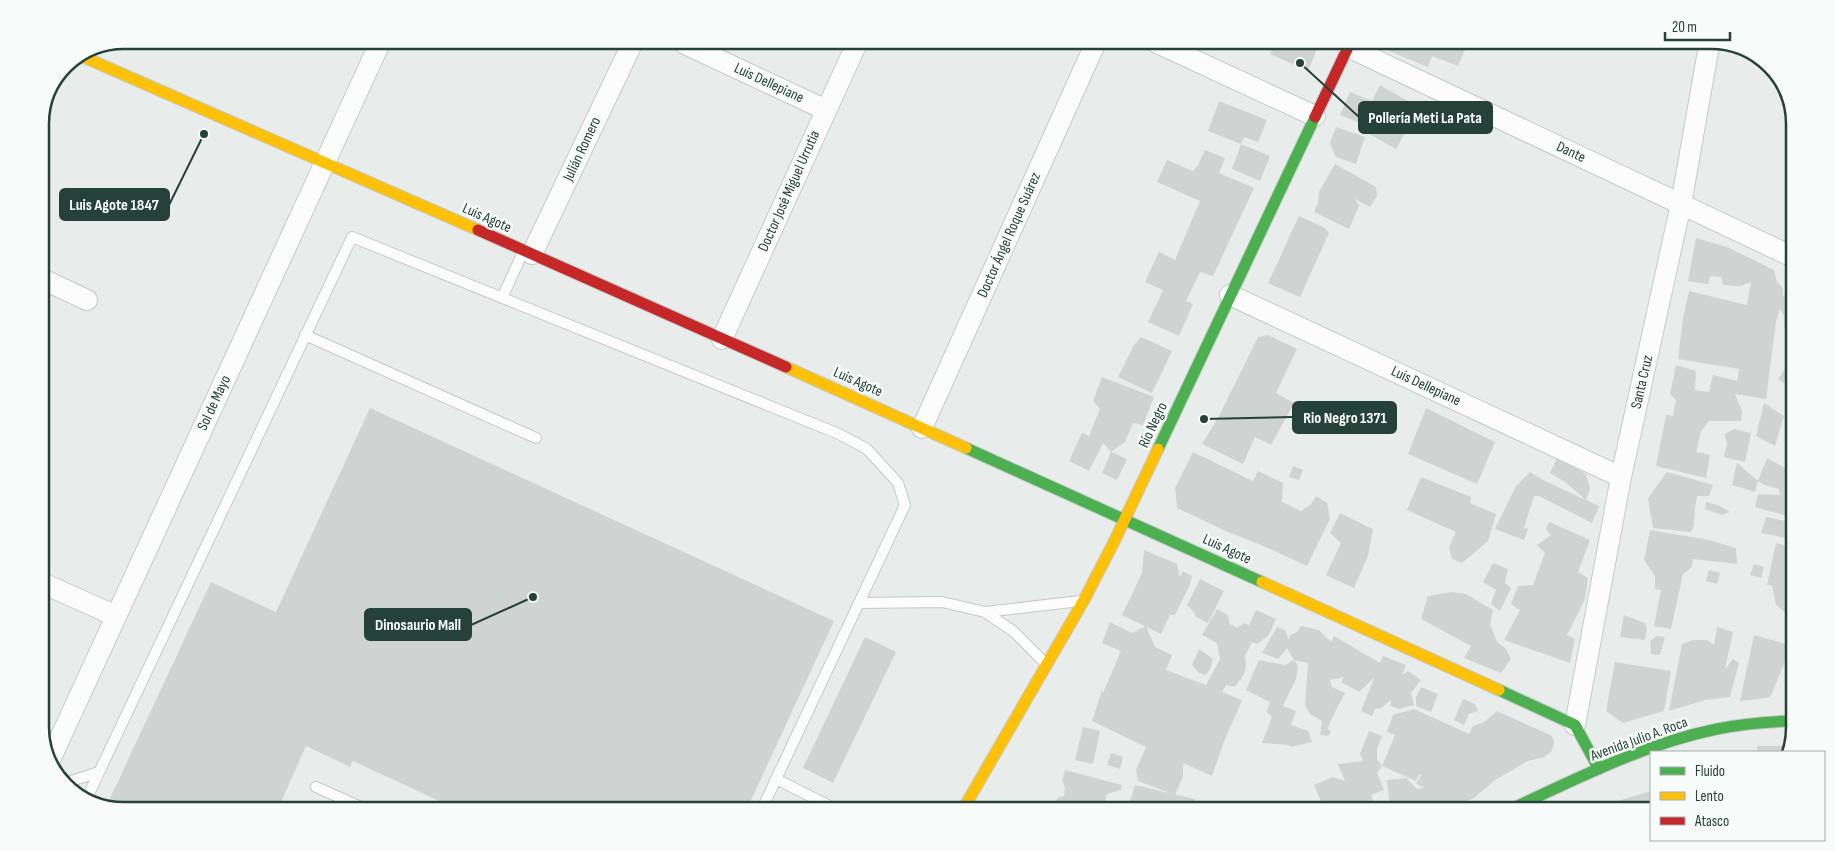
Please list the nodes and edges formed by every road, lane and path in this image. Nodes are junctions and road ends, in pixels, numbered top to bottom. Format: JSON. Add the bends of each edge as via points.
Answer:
{"nodes":[{"id":1,"x":377,"y":49,"type":"edge"},
{"id":2,"x":630,"y":49,"type":"edge"},
{"id":3,"x":696,"y":49,"type":"edge"},
{"id":4,"x":853,"y":49,"type":"edge"},
{"id":5,"x":1093,"y":49,"type":"edge"},
{"id":6,"x":1170,"y":49,"type":"edge"},
{"id":7,"x":1347,"y":49,"type":"edge"},
{"id":8,"x":1359,"y":49,"type":"edge"},
{"id":9,"x":1708,"y":49,"type":"edge"},
{"id":10,"x":87,"y":58,"type":"edge"},
{"id":11,"x":826,"y":110,"type":"junction"},
{"id":12,"x":1315,"y":116,"type":"junction"},
{"id":13,"x":325,"y":162,"type":"junction"},
{"id":14,"x":1681,"y":204,"type":"junction"},
{"id":15,"x":528,"y":252,"type":"junction"},
{"id":16,"x":1786,"y":253,"type":"edge"},
{"id":17,"x":49,"y":282,"type":"edge"},
{"id":18,"x":1230,"y":295,"type":"junction"},
{"id":19,"x":502,"y":298,"type":"junction"},
{"id":20,"x":87,"y":300,"type":"dead end"},
{"id":21,"x":305,"y":335,"type":"junction"},
{"id":22,"x":722,"y":339,"type":"junction"},
{"id":23,"x":922,"y":428,"type":"junction"},
{"id":24,"x":536,"y":438,"type":"dead end"},
{"id":25,"x":1621,"y":477,"type":"junction"},
{"id":26,"x":1124,"y":520,"type":"junction"},
{"id":27,"x":49,"y":586,"type":"edge"},
{"id":28,"x":1084,"y":600,"type":"junction"},
{"id":29,"x":860,"y":603,"type":"junction"},
{"id":30,"x":985,"y":612,"type":"junction"},
{"id":31,"x":116,"y":616,"type":"junction"},
{"id":32,"x":1047,"y":666,"type":"junction"},
{"id":33,"x":1786,"y":721,"type":"edge"},
{"id":34,"x":1575,"y":725,"type":"junction"},
{"id":35,"x":54,"y":752,"type":"edge"},
{"id":36,"x":1599,"y":769,"type":"junction"},
{"id":37,"x":99,"y":772,"type":"junction"},
{"id":38,"x":776,"y":779,"type":"junction"},
{"id":39,"x":71,"y":781,"type":"edge"},
{"id":40,"x":316,"y":788,"type":"dead end"},
{"id":41,"x":89,"y":794,"type":"edge"},
{"id":42,"x":349,"y":802,"type":"edge"},
{"id":43,"x":765,"y":802,"type":"edge"},
{"id":44,"x":822,"y":802,"type":"edge"},
{"id":45,"x":967,"y":802,"type":"edge"},
{"id":46,"x":1527,"y":802,"type":"edge"}],
"edges":[{"from":1,"to":13,"type":"street","name":"Sol de Mayo"},
{"from":2,"to":15,"type":"street","name":"Julián Romero"},
{"from":3,"to":11,"type":"street","name":"Luis Dellepiane"},
{"from":4,"to":11,"type":"street","name":"Doctor José Miguel Urrutia"},
{"from":5,"to":23,"type":"street","name":"Doctor Ángel Roque Suárez"},
{"from":6,"to":12,"type":"street"},
{"from":7,"to":12,"type":"main road","name":"Río Negro"},
{"from":8,"to":14,"type":"street","name":"Dante"},
{"from":9,"to":14,"type":"street","name":"Santa Cruz"},
{"from":10,"to":13,"type":"main road","name":"Luis Agote"},
{"from":11,"to":22,"type":"street","name":"Doctor José Miguel Urrutia"},
{"from":12,"to":18,"type":"main road","name":"Río Negro"},
{"from":13,"to":15,"type":"main road","name":"Luis Agote"},
{"from":13,"to":31,"type":"street","name":"Sol de Mayo"},
{"from":14,"to":16,"type":"street","name":"Dante"},
{"from":14,"to":25,"type":"street","name":"Santa Cruz"},
{"from":15,"to":19,"type":"lane"},
{"from":15,"to":22,"type":"main road","name":"Luis Agote"},
{"from":17,"to":20,"type":"street"},
{"from":18,"to":25,"type":"street","name":"Luis Dellepiane"},
{"from":18,"to":26,"type":"main road","name":"Río Negro"},
{"from":19,"to":21,"type":"lane","via":[[352,237]]},
{"from":19,"to":29,"type":"lane","via":[[839,434],[867,449],[898,484],[905,505]]},
{"from":21,"to":24,"type":"lane"},
{"from":21,"to":37,"type":"lane"},
{"from":22,"to":23,"type":"main road","name":"Luis Agote"},
{"from":23,"to":26,"type":"main road","name":"Luis Agote"},
{"from":25,"to":34,"type":"street","name":"Santa Cruz"},
{"from":26,"to":28,"type":"main road","name":"Río Negro"},
{"from":26,"to":34,"type":"main road","name":"Luis Agote"},
{"from":27,"to":31,"type":"street"},
{"from":28,"to":30,"type":"lane"},
{"from":28,"to":32,"type":"main road","name":"Río Negro"},
{"from":29,"to":30,"type":"lane","via":[[942,602]]},
{"from":29,"to":38,"type":"lane"},
{"from":30,"to":32,"type":"lane","via":[[1013,631]]},
{"from":31,"to":35,"type":"street","name":"Sol de Mayo"},
{"from":32,"to":45,"type":"main road","name":"Río Negro"},
{"from":33,"to":36,"type":"main road","name":"Avenida Julio A. Roca","via":[[1724,726]]},
{"from":34,"to":36,"type":"main road"},
{"from":36,"to":46,"type":"main road","name":"Avenida Julio A. Roca"},
{"from":37,"to":39,"type":"lane"},
{"from":37,"to":41,"type":"lane"},
{"from":38,"to":43,"type":"lane"},
{"from":38,"to":44,"type":"lane"},
{"from":40,"to":42,"type":"lane"}]}
